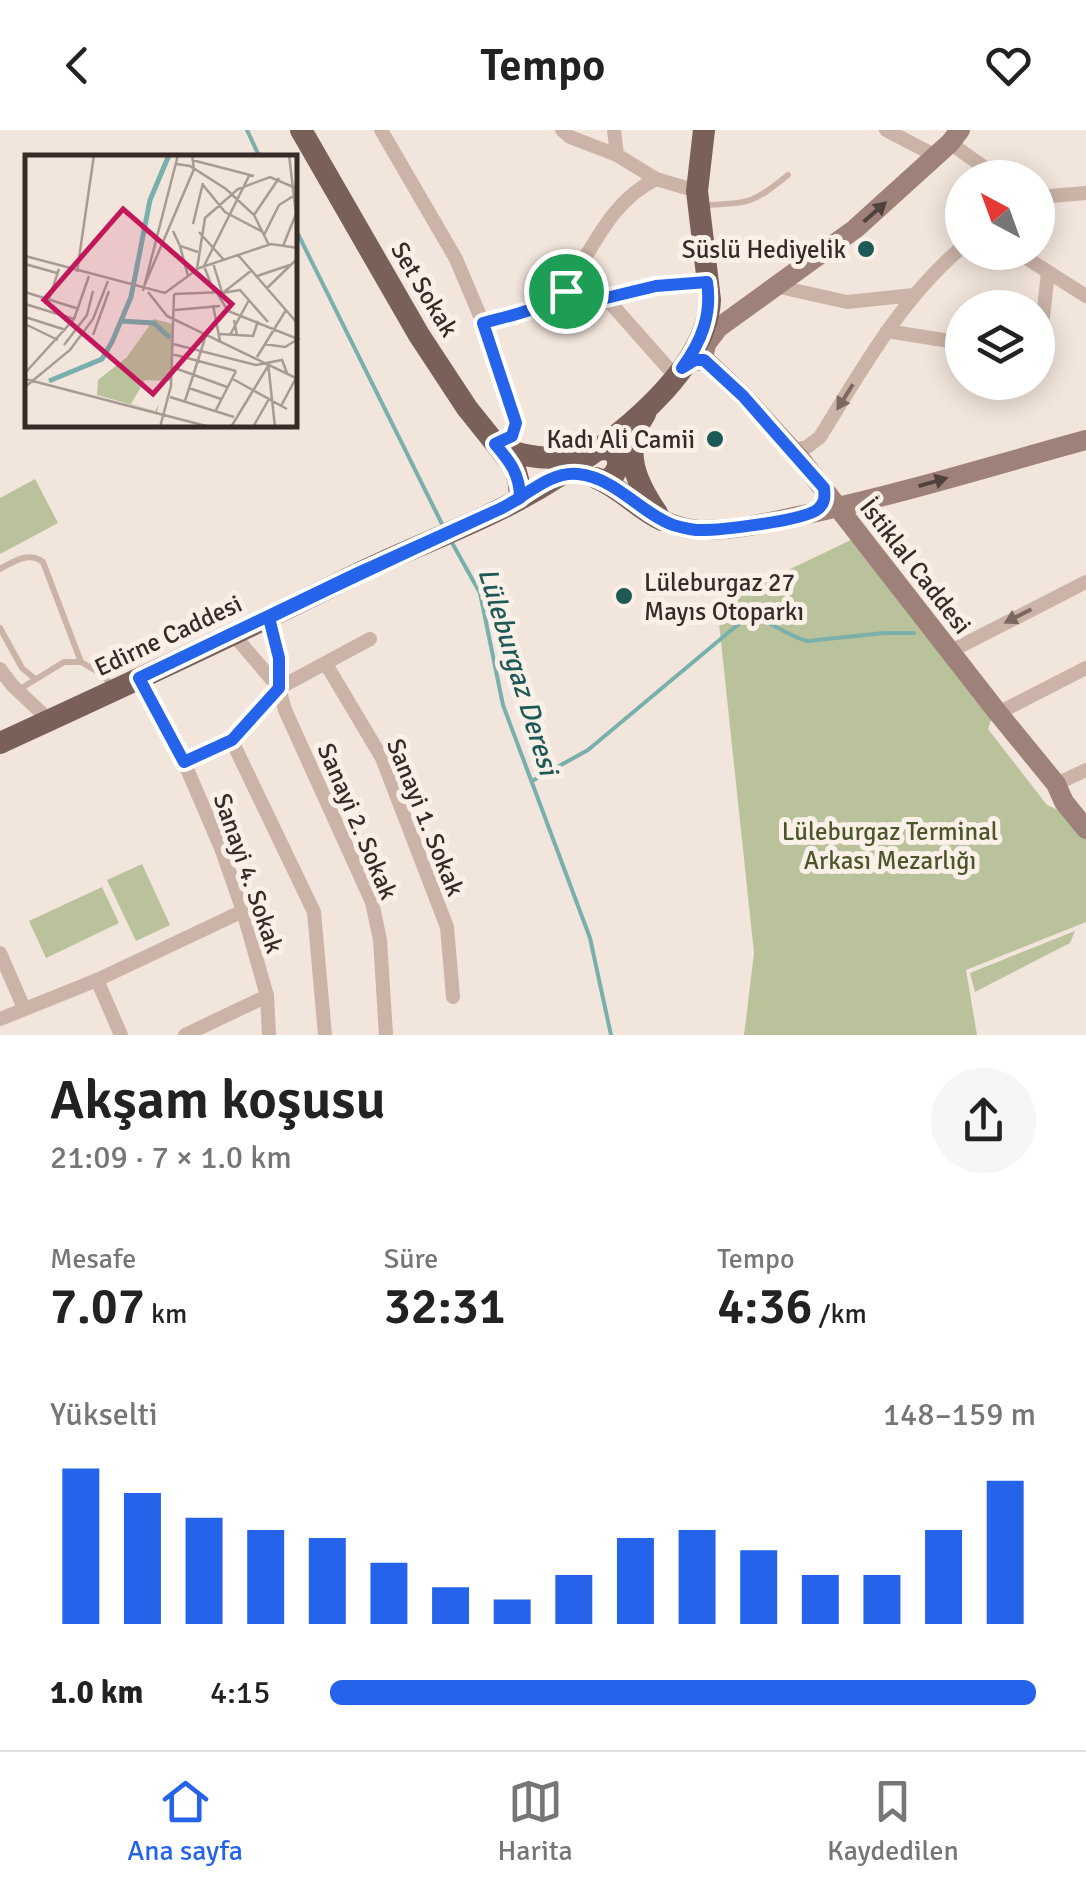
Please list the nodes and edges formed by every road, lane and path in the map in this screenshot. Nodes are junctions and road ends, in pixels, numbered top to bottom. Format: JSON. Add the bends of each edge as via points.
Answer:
{"nodes":[{"id":1,"x":301,"y":130,"type":"edge"},
{"id":2,"x":381,"y":130,"type":"edge"},
{"id":3,"x":562,"y":130,"type":"edge"},
{"id":4,"x":614,"y":130,"type":"edge"},
{"id":5,"x":704,"y":130,"type":"edge"},
{"id":6,"x":886,"y":130,"type":"edge"},
{"id":7,"x":949,"y":143,"type":"edge"},
{"id":8,"x":618,"y":156,"type":"junction"},
{"id":9,"x":973,"y":160,"type":"edge"},
{"id":10,"x":788,"y":175,"type":"dead end"},
{"id":11,"x":656,"y":179,"type":"junction"},
{"id":12,"x":1086,"y":193,"type":"edge"},
{"id":13,"x":1055,"y":196,"type":"edge"},
{"id":14,"x":698,"y":199,"type":"junction"},
{"id":15,"x":945,"y":264,"type":"edge"},
{"id":16,"x":1045,"y":270,"type":"edge"},
{"id":17,"x":1048,"y":272,"type":"junction"},
{"id":18,"x":775,"y":286,"type":"junction"},
{"id":19,"x":1046,"y":290,"type":"edge"},
{"id":20,"x":566,"y":291,"type":"junction"},
{"id":21,"x":708,"y":291,"type":"junction"},
{"id":22,"x":914,"y":295,"type":"junction"},
{"id":23,"x":1086,"y":296,"type":"edge"},
{"id":24,"x":606,"y":298,"type":"junction"},
{"id":25,"x":740,"y":311,"type":"junction"},
{"id":26,"x":483,"y":323,"type":"junction"},
{"id":27,"x":886,"y":330,"type":"junction"},
{"id":28,"x":945,"y":339,"type":"edge"},
{"id":29,"x":706,"y":361,"type":"junction"},
{"id":30,"x":679,"y":372,"type":"junction"},
{"id":31,"x":654,"y":403,"type":"junction"},
{"id":32,"x":1086,"y":440,"type":"edge"},
{"id":33,"x":495,"y":444,"type":"junction"},
{"id":34,"x":594,"y":450,"type":"junction"},
{"id":35,"x":792,"y":450,"type":"junction"},
{"id":36,"x":515,"y":468,"type":"junction"},
{"id":37,"x":558,"y":474,"type":"junction"},
{"id":38,"x":602,"y":480,"type":"junction"},
{"id":39,"x":824,"y":488,"type":"junction"},
{"id":40,"x":516,"y":500,"type":"junction"},
{"id":41,"x":840,"y":508,"type":"junction"},
{"id":42,"x":814,"y":513,"type":"junction"},
{"id":43,"x":662,"y":520,"type":"junction"},
{"id":44,"x":0,"y":568,"type":"edge"},
{"id":45,"x":1086,"y":582,"type":"edge"},
{"id":46,"x":269,"y":618,"type":"junction"},
{"id":47,"x":0,"y":628,"type":"edge"},
{"id":48,"x":232,"y":634,"type":"junction"},
{"id":49,"x":370,"y":639,"type":"dead end"},
{"id":50,"x":951,"y":650,"type":"junction"},
{"id":51,"x":81,"y":662,"type":"junction"},
{"id":52,"x":326,"y":664,"type":"junction"},
{"id":53,"x":1086,"y":668,"type":"edge"},
{"id":54,"x":0,"y":669,"type":"edge"},
{"id":55,"x":139,"y":678,"type":"junction"},
{"id":56,"x":35,"y":679,"type":"junction"},
{"id":57,"x":279,"y":688,"type":"junction"},
{"id":58,"x":18,"y":690,"type":"junction"},
{"id":59,"x":116,"y":690,"type":"junction"},
{"id":60,"x":998,"y":713,"type":"junction"},
{"id":61,"x":50,"y":720,"type":"junction"},
{"id":62,"x":232,"y":740,"type":"junction"},
{"id":63,"x":0,"y":743,"type":"edge"},
{"id":64,"x":184,"y":762,"type":"junction"},
{"id":65,"x":1086,"y":770,"type":"edge"},
{"id":66,"x":1056,"y":784,"type":"junction"},
{"id":67,"x":1086,"y":808,"type":"edge"},
{"id":68,"x":1086,"y":830,"type":"edge"},
{"id":69,"x":243,"y":912,"type":"junction"},
{"id":70,"x":0,"y":952,"type":"edge"},
{"id":71,"x":97,"y":980,"type":"junction"},
{"id":72,"x":267,"y":996,"type":"junction"},
{"id":73,"x":453,"y":997,"type":"dead end"},
{"id":74,"x":24,"y":1008,"type":"junction"},
{"id":75,"x":0,"y":1019,"type":"edge"},
{"id":76,"x":121,"y":1035,"type":"edge"},
{"id":77,"x":185,"y":1035,"type":"edge"},
{"id":78,"x":270,"y":1035,"type":"edge"},
{"id":79,"x":325,"y":1035,"type":"edge"},
{"id":80,"x":386,"y":1035,"type":"edge"}],
"edges":[{"from":1,"to":33,"type":"main road","name":"Set Sokak","via":[[420,335]]},
{"from":2,"to":26,"type":"street","via":[[456,260]]},
{"from":3,"to":8,"type":"street"},
{"from":4,"to":8,"type":"street"},
{"from":5,"to":14,"type":"main road"},
{"from":6,"to":7,"type":"street"},
{"from":7,"to":9,"type":"street"},
{"from":18,"to":7,"type":"main road","one_way":true,"via":[[855,229]]},
{"from":8,"to":11,"type":"street"},
{"from":10,"to":14,"type":"lane","via":[[750,202]]},
{"from":11,"to":14,"type":"street"},
{"from":11,"to":20,"type":"street","via":[[612,214]]},
{"from":12,"to":13,"type":"street"},
{"from":14,"to":21,"type":"main road"},
{"from":15,"to":22,"type":"street"},
{"from":16,"to":17,"type":"street"},
{"from":17,"to":19,"type":"street"},
{"from":17,"to":23,"type":"street"},
{"from":18,"to":22,"type":"street","via":[[847,302]]},
{"from":18,"to":25,"type":"main road"},
{"from":20,"to":24,"type":"street"},
{"from":20,"to":26,"type":"street"},
{"from":21,"to":24,"type":"street","via":[[656,286]]},
{"from":21,"to":25,"type":"main road","via":[[714,308]]},
{"from":21,"to":30,"type":"main road","via":[[701,336]]},
{"from":22,"to":27,"type":"street"},
{"from":24,"to":30,"type":"street"},
{"from":25,"to":29,"type":"main road","via":[[708,341]]},
{"from":26,"to":33,"type":"street","via":[[516,423],[512,436]]},
{"from":27,"to":28,"type":"street"},
{"from":27,"to":35,"type":"street","one_way":true,"via":[[820,437]]},
{"from":29,"to":30,"type":"main road"},
{"from":29,"to":35,"type":"main road","name":"İstiklal Caddesi"},
{"from":30,"to":31,"type":"main road"},
{"from":31,"to":34,"type":"main road"},
{"from":31,"to":43,"type":"main road","via":[[633,437],[632,456],[641,487]]},
{"from":41,"to":32,"type":"main road","one_way":true},
{"from":33,"to":34,"type":"main road","via":[[543,458]]},
{"from":33,"to":36,"type":"main road","name":"Set Sokak"},
{"from":34,"to":37,"type":"main road"},
{"from":34,"to":38,"type":"main road","via":[[610,449],[618,460],[615,474]]},
{"from":35,"to":39,"type":"main road","name":"İstiklal Caddesi"},
{"from":36,"to":37,"type":"main road"},
{"from":36,"to":40,"type":"main road"},
{"from":37,"to":38,"type":"main road"},
{"from":37,"to":40,"type":"main road"},
{"from":38,"to":43,"type":"main road"},
{"from":39,"to":41,"type":"main road","name":"İstiklal Caddesi"},
{"from":39,"to":42,"type":"main road"},
{"from":40,"to":46,"type":"main road","name":"Edirne Caddesi"},
{"from":41,"to":42,"type":"main road"},
{"from":41,"to":50,"type":"main road","name":"İstiklal Caddesi"},
{"from":42,"to":43,"type":"main road","via":[[720,529]]},
{"from":44,"to":51,"type":"lane","via":[[26,556],[42,562]]},
{"from":45,"to":50,"type":"street","one_way":true},
{"from":46,"to":48,"type":"main road","name":"Edirne Caddesi"},
{"from":46,"to":57,"type":"street","name":"Sanayi 2. Sokak"},
{"from":47,"to":56,"type":"lane"},
{"from":48,"to":55,"type":"main road","name":"Edirne Caddesi"},
{"from":48,"to":57,"type":"street","name":"Sanayi 2. Sokak"},
{"from":49,"to":52,"type":"street"},
{"from":50,"to":60,"type":"main road","name":"İstiklal Caddesi"},
{"from":51,"to":56,"type":"lane","via":[[64,662]]},
{"from":51,"to":59,"type":"lane"},
{"from":52,"to":57,"type":"street"},
{"from":52,"to":73,"type":"street","name":"Sanayi 1. Sokak","via":[[382,758],[447,927]]},
{"from":53,"to":60,"type":"street"},
{"from":54,"to":58,"type":"street"},
{"from":55,"to":59,"type":"main road","name":"Edirne Caddesi"},
{"from":55,"to":64,"type":"street","name":"Sanayi 4. Sokak"},
{"from":56,"to":58,"type":"lane"},
{"from":57,"to":62,"type":"street"},
{"from":57,"to":80,"type":"street","name":"Sanayi 2. Sokak","via":[[372,902]]},
{"from":58,"to":61,"type":"street"},
{"from":59,"to":61,"type":"main road","name":"Edirne Caddesi"},
{"from":60,"to":66,"type":"main road","name":"İstiklal Caddesi"},
{"from":61,"to":63,"type":"main road","name":"Edirne Caddesi"},
{"from":62,"to":64,"type":"street"},
{"from":62,"to":79,"type":"street","via":[[314,912]]},
{"from":64,"to":69,"type":"street","name":"Sanayi 4. Sokak"},
{"from":65,"to":66,"type":"street"},
{"from":66,"to":67,"type":"main road","name":"İstiklal Caddesi"},
{"from":66,"to":68,"type":"main road","name":"İstiklal Caddesi"},
{"from":69,"to":71,"type":"street"},
{"from":69,"to":72,"type":"street","name":"Sanayi 4. Sokak"},
{"from":70,"to":74,"type":"street"},
{"from":71,"to":74,"type":"street"},
{"from":71,"to":76,"type":"street"},
{"from":72,"to":77,"type":"street"},
{"from":72,"to":78,"type":"street","name":"Sanayi 4. Sokak"},
{"from":74,"to":75,"type":"street"}]}
